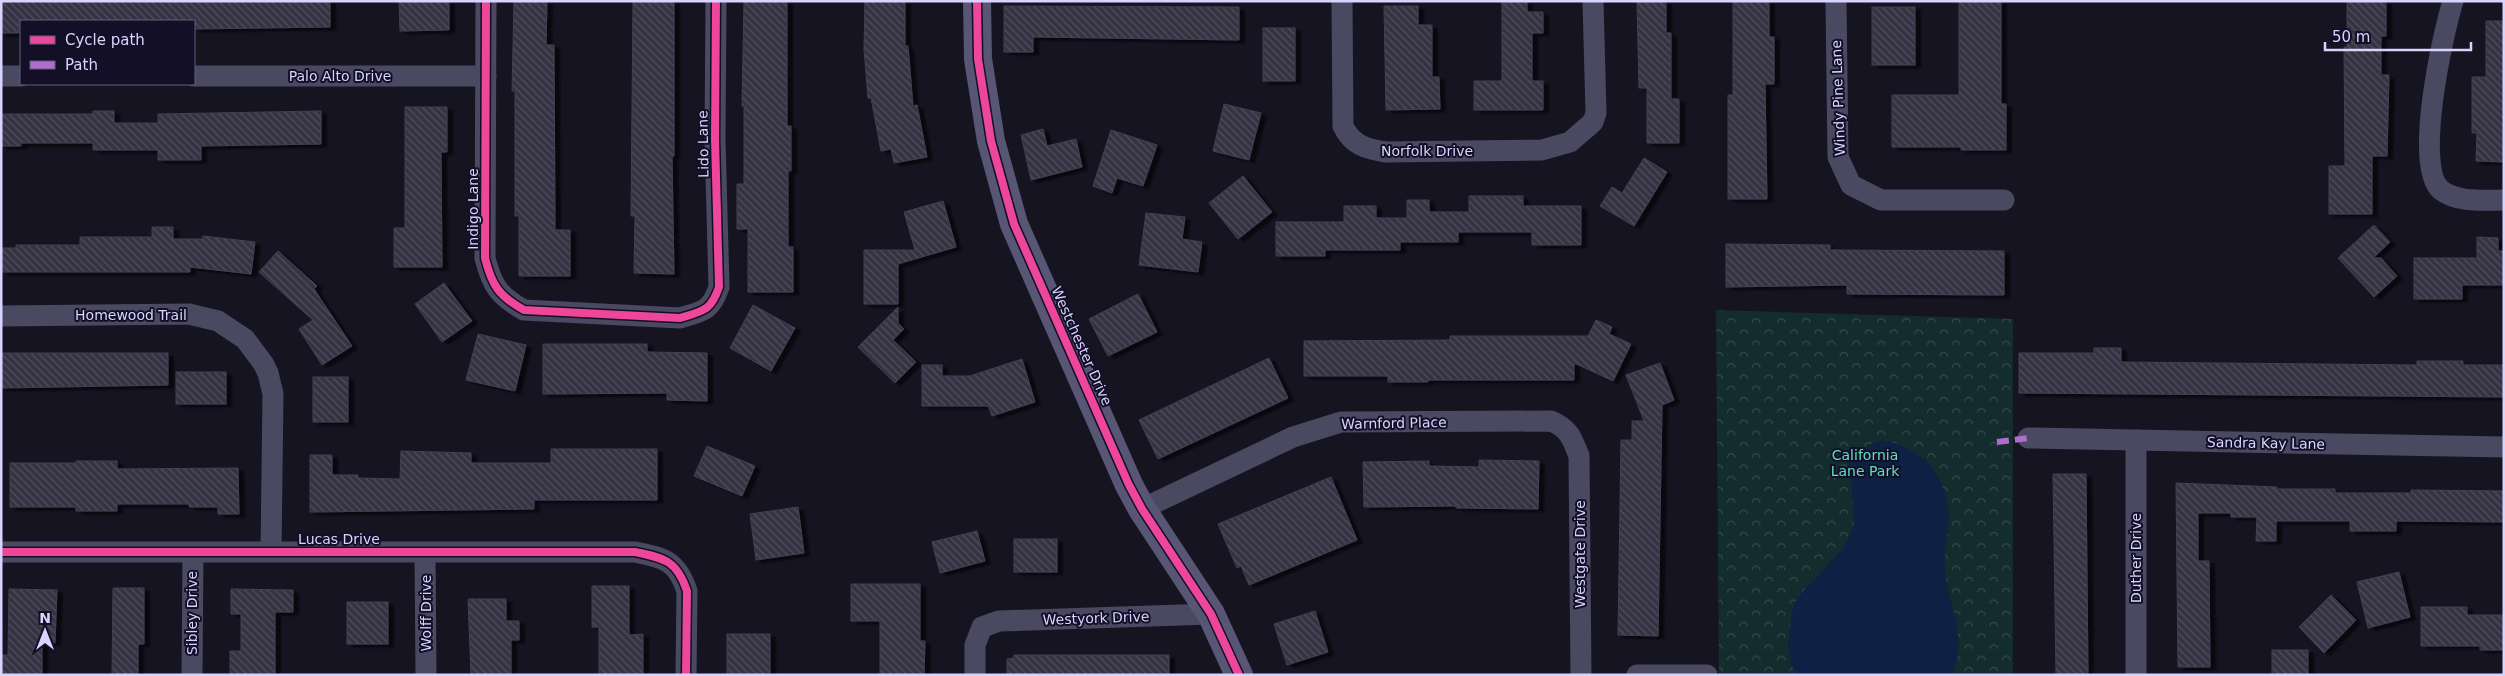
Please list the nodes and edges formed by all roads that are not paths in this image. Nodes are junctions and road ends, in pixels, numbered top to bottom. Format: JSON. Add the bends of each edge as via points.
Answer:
{"nodes":[{"id":1,"x":486,"y":1,"type":"edge"},
{"id":2,"x":716,"y":1,"type":"edge"},
{"id":3,"x":977,"y":1,"type":"edge"},
{"id":4,"x":1342,"y":1,"type":"edge"},
{"id":5,"x":1593,"y":1,"type":"edge"},
{"id":6,"x":1836,"y":1,"type":"edge"},
{"id":7,"x":2453,"y":1,"type":"edge"},
{"id":8,"x":1,"y":76,"type":"edge"},
{"id":9,"x":20,"y":76,"type":"edge"},
{"id":10,"x":195,"y":76,"type":"edge"},
{"id":11,"x":486,"y":76,"type":"junction"},
{"id":12,"x":2004,"y":200,"type":"dead end"},
{"id":13,"x":2504,"y":200,"type":"edge"},
{"id":14,"x":719,"y":287,"type":"joint"},
{"id":15,"x":1,"y":316,"type":"edge"},
{"id":16,"x":1571,"y":434,"type":"joint"},
{"id":17,"x":2028,"y":438,"type":"dead end"},
{"id":18,"x":2136,"y":440,"type":"junction"},
{"id":19,"x":2504,"y":447,"type":"edge"},
{"id":20,"x":1142,"y":509,"type":"junction"},
{"id":21,"x":1,"y":552,"type":"edge"},
{"id":22,"x":192,"y":552,"type":"junction"},
{"id":23,"x":271,"y":552,"type":"junction"},
{"id":24,"x":425,"y":552,"type":"junction"},
{"id":25,"x":1211,"y":614,"type":"junction"},
{"id":26,"x":192,"y":675,"type":"edge"},
{"id":27,"x":426,"y":675,"type":"edge"},
{"id":28,"x":686,"y":675,"type":"edge"},
{"id":29,"x":976,"y":675,"type":"edge"},
{"id":30,"x":1239,"y":675,"type":"edge"},
{"id":31,"x":1581,"y":675,"type":"edge"},
{"id":32,"x":1637,"y":675,"type":"edge"},
{"id":33,"x":1707,"y":675,"type":"edge"},
{"id":34,"x":2136,"y":675,"type":"edge"}],
"edges":[{"from":1,"to":11,"type":"street","name":"Indigo Lane"},
{"from":2,"to":14,"type":"street","name":"Lido Lane","via":[[714,139]]},
{"from":3,"to":20,"type":"street","name":"Westchester Drive","via":[[978,59],[991,141],[1014,224]]},
{"from":4,"to":5,"type":"street","name":"Norfolk Drive","via":[[1343,126],[1349,138],[1366,149],[1386,152],[1542,150],[1570,142],[1593,122],[1596,113]]},
{"from":6,"to":12,"type":"street","name":"Windy Pine Lane","via":[[1838,157],[1851,185],[1881,200]]},
{"from":7,"to":13,"type":"street","via":[[2436,70],[2430,168],[2440,190],[2450,195],[2474,200]]},
{"from":8,"to":9,"type":"street"},
{"from":10,"to":11,"type":"street","name":"Palo Alto Drive"},
{"from":11,"to":14,"type":"street","name":"Indigo Lane","via":[[485,258],[490,280],[506,300],[524,310],[680,318],[704,310],[714,302]]},
{"from":15,"to":23,"type":"street","name":"Homewood Trail","via":[[189,314],[218,321],[245,339],[263,363],[273,394]]},
{"from":16,"to":20,"type":"street","name":"Warnford Place","via":[[1551,421],[1341,422],[1293,437]]},
{"from":16,"to":31,"type":"street","name":"Westgate Drive","via":[[1579,456]]},
{"from":17,"to":18,"type":"street","name":"Sandra Kay Lane"},
{"from":18,"to":19,"type":"street","name":"Sandra Kay Lane"},
{"from":18,"to":34,"type":"street","name":"Duther Drive"},
{"from":20,"to":25,"type":"street","name":"Westchester Drive"},
{"from":21,"to":22,"type":"street","name":"Lucas Drive"},
{"from":22,"to":23,"type":"street","name":"Lucas Drive"},
{"from":22,"to":26,"type":"street","name":"Sibley Drive"},
{"from":23,"to":24,"type":"street","name":"Lucas Drive"},
{"from":24,"to":27,"type":"street","name":"Wolff Drive"},
{"from":24,"to":28,"type":"street","name":"Lucas Drive","via":[[636,552],[658,556],[674,564],[687,591]]},
{"from":25,"to":29,"type":"street","name":"Westyork Drive","via":[[999,621],[982,627],[975,646]]},
{"from":25,"to":30,"type":"street","name":"Westchester Drive"},
{"from":32,"to":33,"type":"street"}]}
